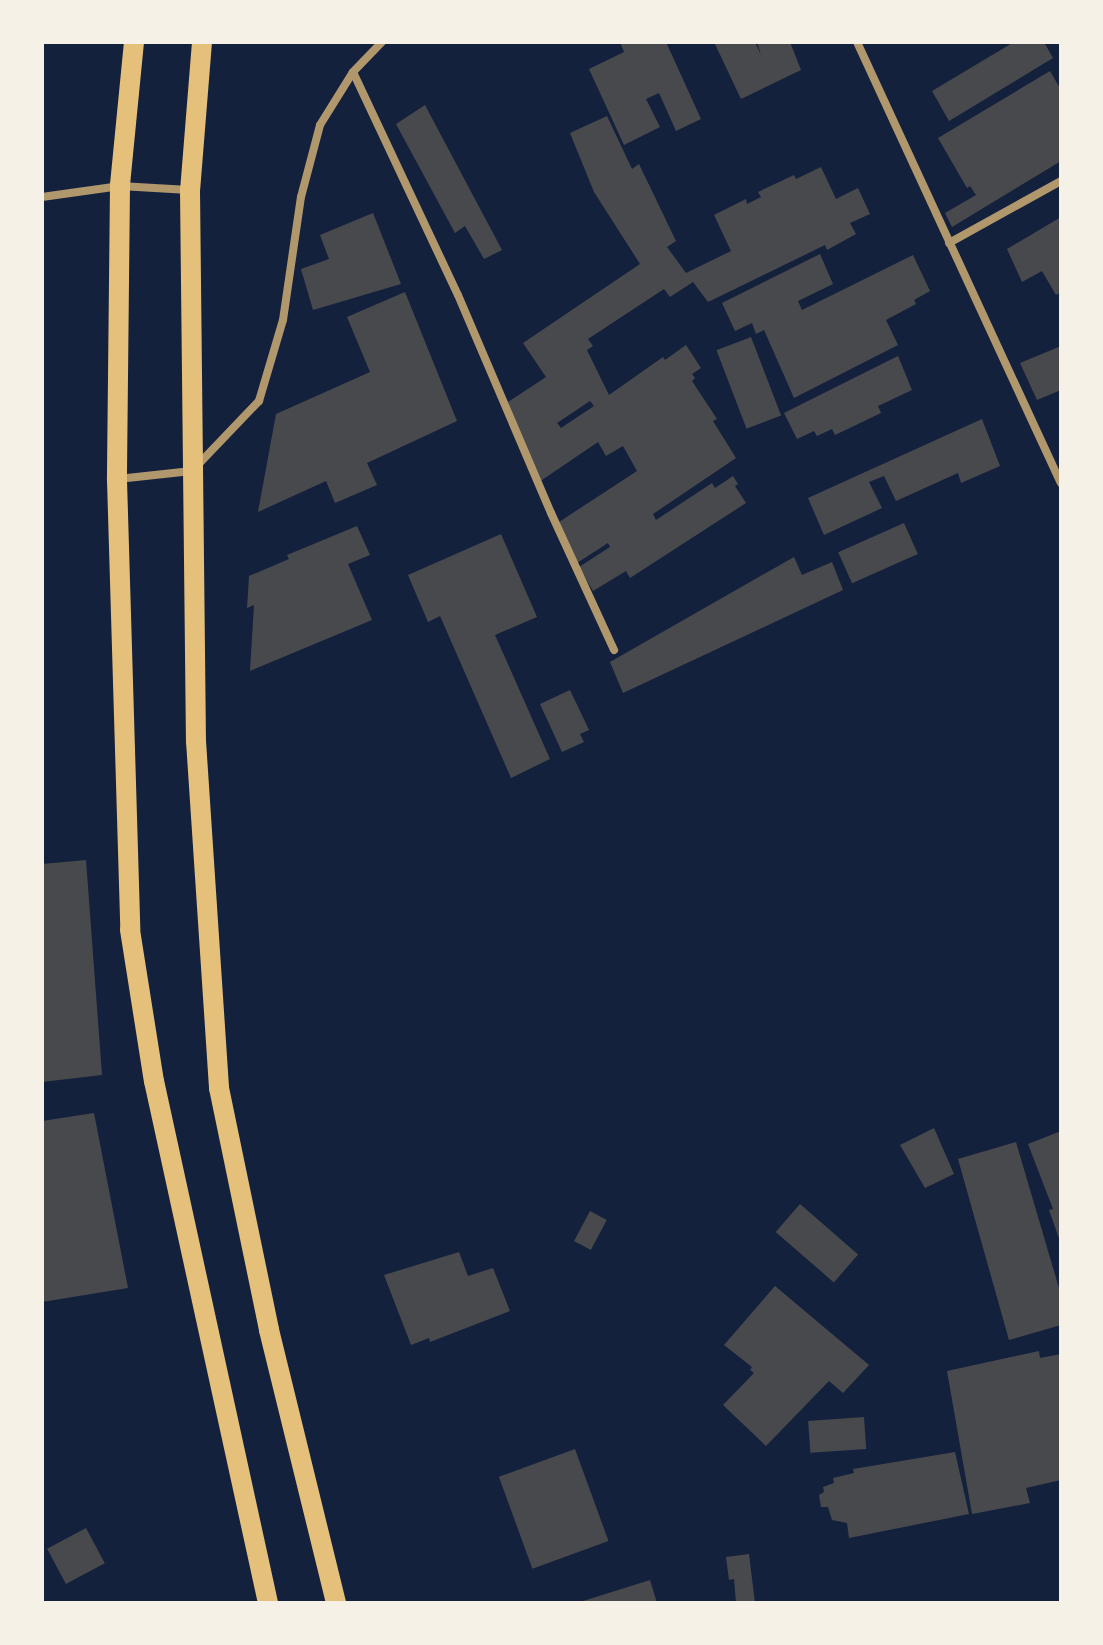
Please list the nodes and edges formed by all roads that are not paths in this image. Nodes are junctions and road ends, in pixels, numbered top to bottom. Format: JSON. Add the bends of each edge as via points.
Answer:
{"nodes":[{"id":1,"x":134,"y":42,"type":"edge"},
{"id":2,"x":202,"y":42,"type":"edge"},
{"id":3,"x":382,"y":42,"type":"edge"},
{"id":4,"x":857,"y":42,"type":"edge"},
{"id":5,"x":353,"y":72,"type":"junction"},
{"id":6,"x":1061,"y":181,"type":"edge"},
{"id":7,"x":120,"y":186,"type":"junction"},
{"id":8,"x":190,"y":190,"type":"junction"},
{"id":9,"x":42,"y":197,"type":"edge"},
{"id":10,"x":949,"y":243,"type":"junction"},
{"id":11,"x":192,"y":471,"type":"junction"},
{"id":12,"x":117,"y":480,"type":"junction"},
{"id":13,"x":1061,"y":483,"type":"edge"},
{"id":14,"x":614,"y":650,"type":"dead end"},
{"id":15,"x":268,"y":1603,"type":"edge"},
{"id":16,"x":336,"y":1603,"type":"edge"}],
"edges":[{"from":1,"to":7,"type":"main road"},
{"from":2,"to":8,"type":"main road"},
{"from":3,"to":5,"type":"street"},
{"from":4,"to":10,"type":"street"},
{"from":5,"to":11,"type":"street","via":[[320,125],[311,155],[283,320],[259,401]]},
{"from":5,"to":14,"type":"street"},
{"from":6,"to":10,"type":"street"},
{"from":7,"to":8,"type":"street"},
{"from":7,"to":9,"type":"street"},
{"from":7,"to":12,"type":"main road"},
{"from":8,"to":11,"type":"main road"},
{"from":10,"to":13,"type":"street"},
{"from":11,"to":12,"type":"street"},
{"from":11,"to":16,"type":"main road","via":[[196,741],[219,1088],[269,1330]]},
{"from":12,"to":15,"type":"main road","via":[[130,930],[154,1081]]}]}
